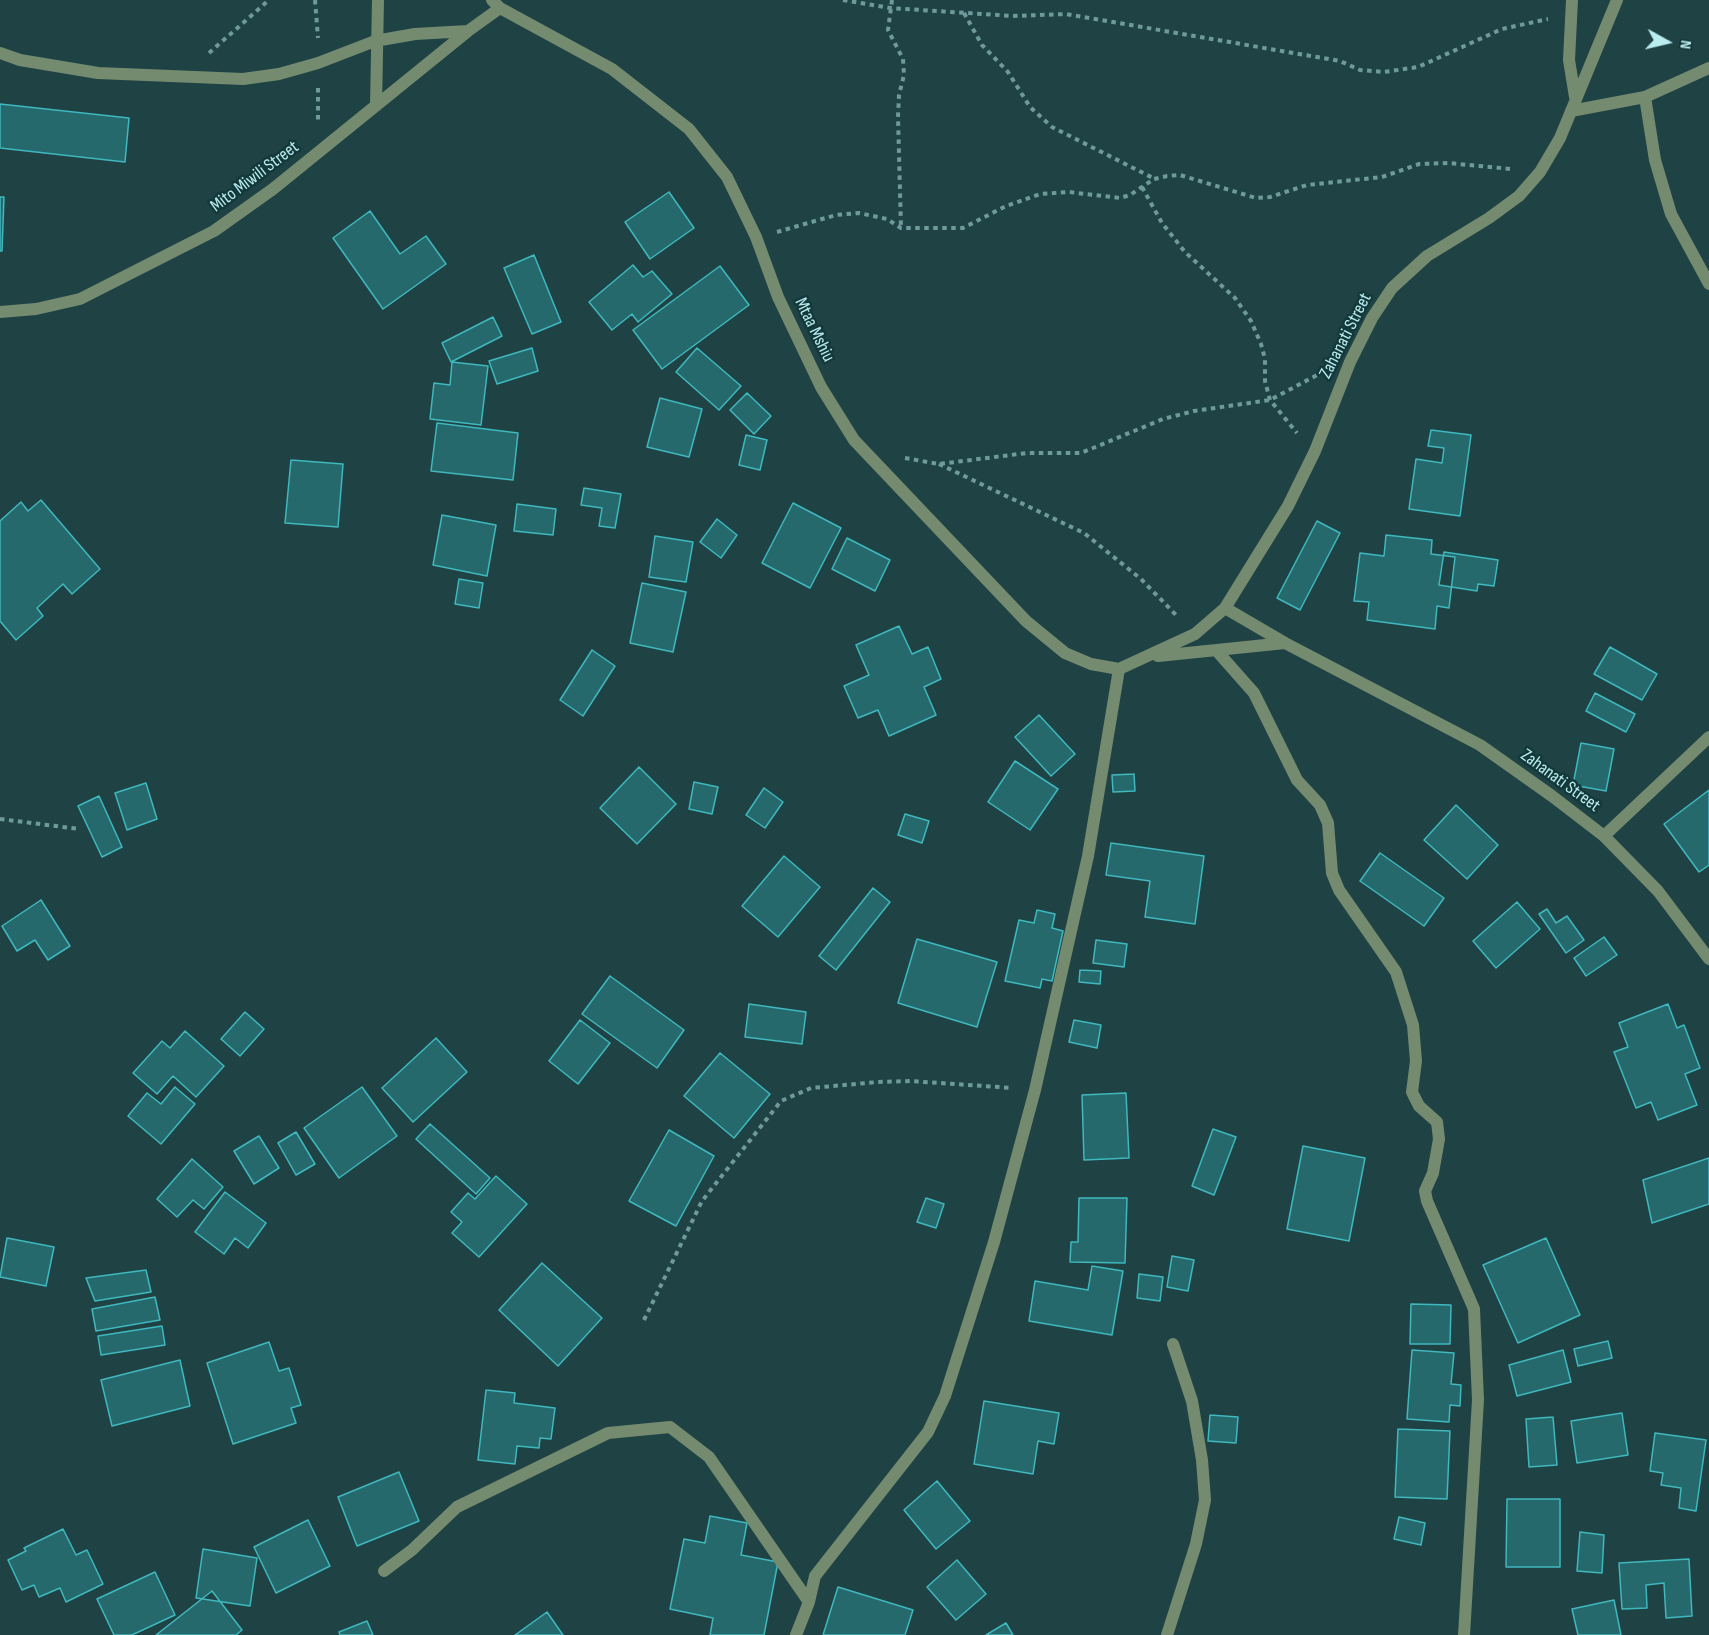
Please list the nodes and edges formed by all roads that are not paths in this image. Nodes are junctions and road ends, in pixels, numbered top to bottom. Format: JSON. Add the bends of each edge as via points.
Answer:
{"nodes":[{"id":1,"x":378,"y":0,"type":"edge"},
{"id":2,"x":1572,"y":0,"type":"edge"},
{"id":3,"x":1617,"y":0,"type":"edge"},
{"id":4,"x":496,"y":4,"type":"edge"},
{"id":5,"x":468,"y":31,"type":"junction"},
{"id":6,"x":375,"y":41,"type":"junction"},
{"id":7,"x":0,"y":53,"type":"edge"},
{"id":8,"x":1709,"y":68,"type":"edge"},
{"id":9,"x":1645,"y":97,"type":"junction"},
{"id":10,"x":1576,"y":98,"type":"junction"},
{"id":11,"x":376,"y":106,"type":"junction"},
{"id":12,"x":1571,"y":111,"type":"junction"},
{"id":13,"x":1709,"y":284,"type":"edge"},
{"id":14,"x":0,"y":312,"type":"edge"},
{"id":15,"x":1226,"y":608,"type":"junction"},
{"id":16,"x":1285,"y":643,"type":"junction"},
{"id":17,"x":1216,"y":650,"type":"junction"},
{"id":18,"x":1149,"y":657,"type":"junction"},
{"id":19,"x":1119,"y":669,"type":"junction"},
{"id":20,"x":1709,"y":737,"type":"edge"},
{"id":21,"x":1604,"y":836,"type":"junction"},
{"id":22,"x":1709,"y":960,"type":"edge"},
{"id":23,"x":1173,"y":1344,"type":"dead end"},
{"id":24,"x":384,"y":1571,"type":"dead end"},
{"id":25,"x":809,"y":1602,"type":"junction"},
{"id":26,"x":796,"y":1635,"type":"edge"},
{"id":27,"x":1167,"y":1635,"type":"edge"},
{"id":28,"x":1464,"y":1635,"type":"edge"}],
"edges":[{"from":1,"to":6,"type":"street"},
{"from":2,"to":10,"type":"street","via":[[1569,60]]},
{"from":3,"to":10,"type":"street","name":"Zahanati Street"},
{"from":4,"to":5,"type":"street","name":"Mito Miwili Street"},
{"from":4,"to":19,"type":"street","name":"Mtaa Mshiu","via":[[612,69],[689,129],[727,177],[756,237],[782,307],[821,387],[854,440],[1026,621],[1065,653],[1091,664]]},
{"from":5,"to":6,"type":"street"},
{"from":5,"to":11,"type":"street","name":"Mito Miwili Street"},
{"from":6,"to":7,"type":"street","via":[[318,63],[243,79],[98,73]]},
{"from":6,"to":11,"type":"street"},
{"from":8,"to":9,"type":"street"},
{"from":9,"to":12,"type":"street"},
{"from":9,"to":13,"type":"street","via":[[1655,160],[1671,214]]},
{"from":10,"to":12,"type":"street","name":"Zahanati Street"},
{"from":11,"to":14,"type":"street","name":"Mito Miwili Street","via":[[214,231],[80,299]]},
{"from":12,"to":15,"type":"street","name":"Zahanati Street","via":[[1540,172],[1519,196],[1427,256],[1392,288],[1350,362],[1315,451],[1288,506]]},
{"from":15,"to":16,"type":"street","name":"Zahanati Street"},
{"from":15,"to":18,"type":"street","name":"Zahanati Street","via":[[1195,634]]},
{"from":16,"to":17,"type":"street"},
{"from":16,"to":21,"type":"street","name":"Zahanati Street","via":[[1480,746]]},
{"from":17,"to":18,"type":"street"},
{"from":17,"to":28,"type":"street","via":[[1254,693],[1298,780],[1320,805],[1328,823],[1332,873],[1339,891],[1396,972],[1413,1025],[1416,1061],[1412,1092],[1419,1106],[1437,1122],[1439,1139],[1433,1173],[1425,1191],[1426,1201],[1474,1309],[1478,1400]]},
{"from":18,"to":19,"type":"street","name":"Zahanati Street"},
{"from":19,"to":25,"type":"street","via":[[1088,856],[1035,1090],[994,1242],[945,1396],[928,1432],[815,1576]]},
{"from":20,"to":21,"type":"street"},
{"from":21,"to":22,"type":"street","name":"Zahanati Street","via":[[1658,891]]},
{"from":23,"to":27,"type":"street","via":[[1192,1401],[1205,1500],[1196,1544]]},
{"from":24,"to":25,"type":"street","via":[[457,1507],[608,1434],[670,1427],[708,1457]]},
{"from":25,"to":26,"type":"street"}]}
